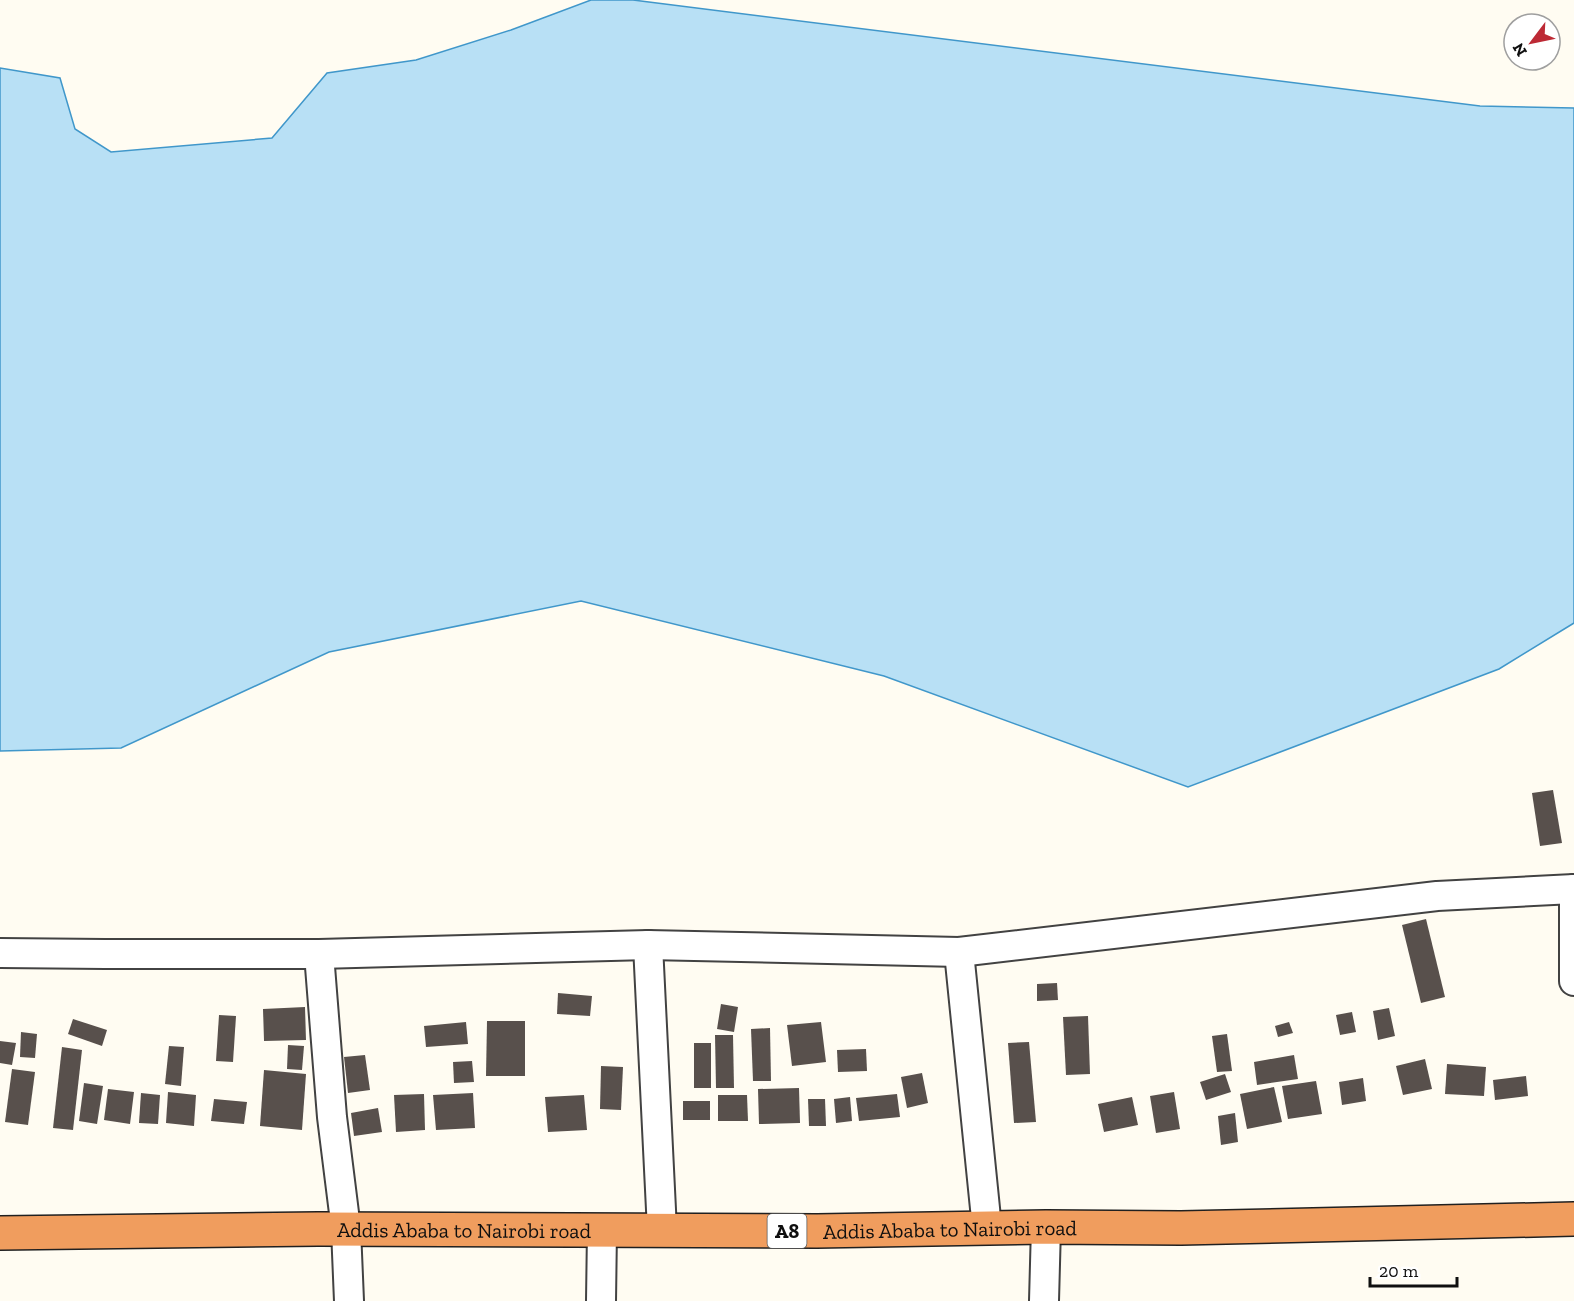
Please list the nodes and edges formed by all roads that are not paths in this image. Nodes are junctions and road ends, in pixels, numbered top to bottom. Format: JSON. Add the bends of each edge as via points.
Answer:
{"nodes":[{"id":1,"x":1574,"y":889,"type":"edge"},
{"id":2,"x":648,"y":945,"type":"junction"},
{"id":3,"x":0,"y":952,"type":"edge"},
{"id":4,"x":959,"y":952,"type":"junction"},
{"id":5,"x":319,"y":954,"type":"junction"},
{"id":6,"x":1574,"y":981,"type":"edge"},
{"id":7,"x":1574,"y":1219,"type":"edge"},
{"id":8,"x":1046,"y":1227,"type":"junction"},
{"id":9,"x":987,"y":1228,"type":"junction"},
{"id":10,"x":346,"y":1229,"type":"junction"},
{"id":11,"x":602,"y":1230,"type":"junction"},
{"id":12,"x":662,"y":1230,"type":"junction"},
{"id":13,"x":0,"y":1233,"type":"edge"},
{"id":14,"x":348,"y":1301,"type":"edge"},
{"id":15,"x":601,"y":1301,"type":"edge"},
{"id":16,"x":1044,"y":1301,"type":"edge"}],
"edges":[{"from":1,"to":4,"type":"street","via":[[1437,896]]},
{"from":1,"to":6,"type":"street"},
{"from":2,"to":4,"type":"street"},
{"from":2,"to":5,"type":"street"},
{"from":2,"to":12,"type":"street"},
{"from":3,"to":5,"type":"street"},
{"from":4,"to":9,"type":"street"},
{"from":5,"to":10,"type":"street","via":[[332,1118]]},
{"from":7,"to":8,"type":"highway","name":"Addis Ababa to Nairobi road","number":"A8","via":[[1181,1228]]},
{"from":8,"to":9,"type":"highway","name":"Addis Ababa to Nairobi road","number":"A8"},
{"from":8,"to":16,"type":"street"},
{"from":9,"to":12,"type":"highway","name":"Addis Ababa to Nairobi road","number":"A8"},
{"from":10,"to":11,"type":"highway","name":"Addis Ababa to Nairobi road","number":"A8"},
{"from":10,"to":13,"type":"highway","name":"Addis Ababa to Nairobi road","number":"A8"},
{"from":10,"to":14,"type":"street"},
{"from":11,"to":12,"type":"highway","name":"Addis Ababa to Nairobi road","number":"A8"},
{"from":11,"to":15,"type":"street"}]}
